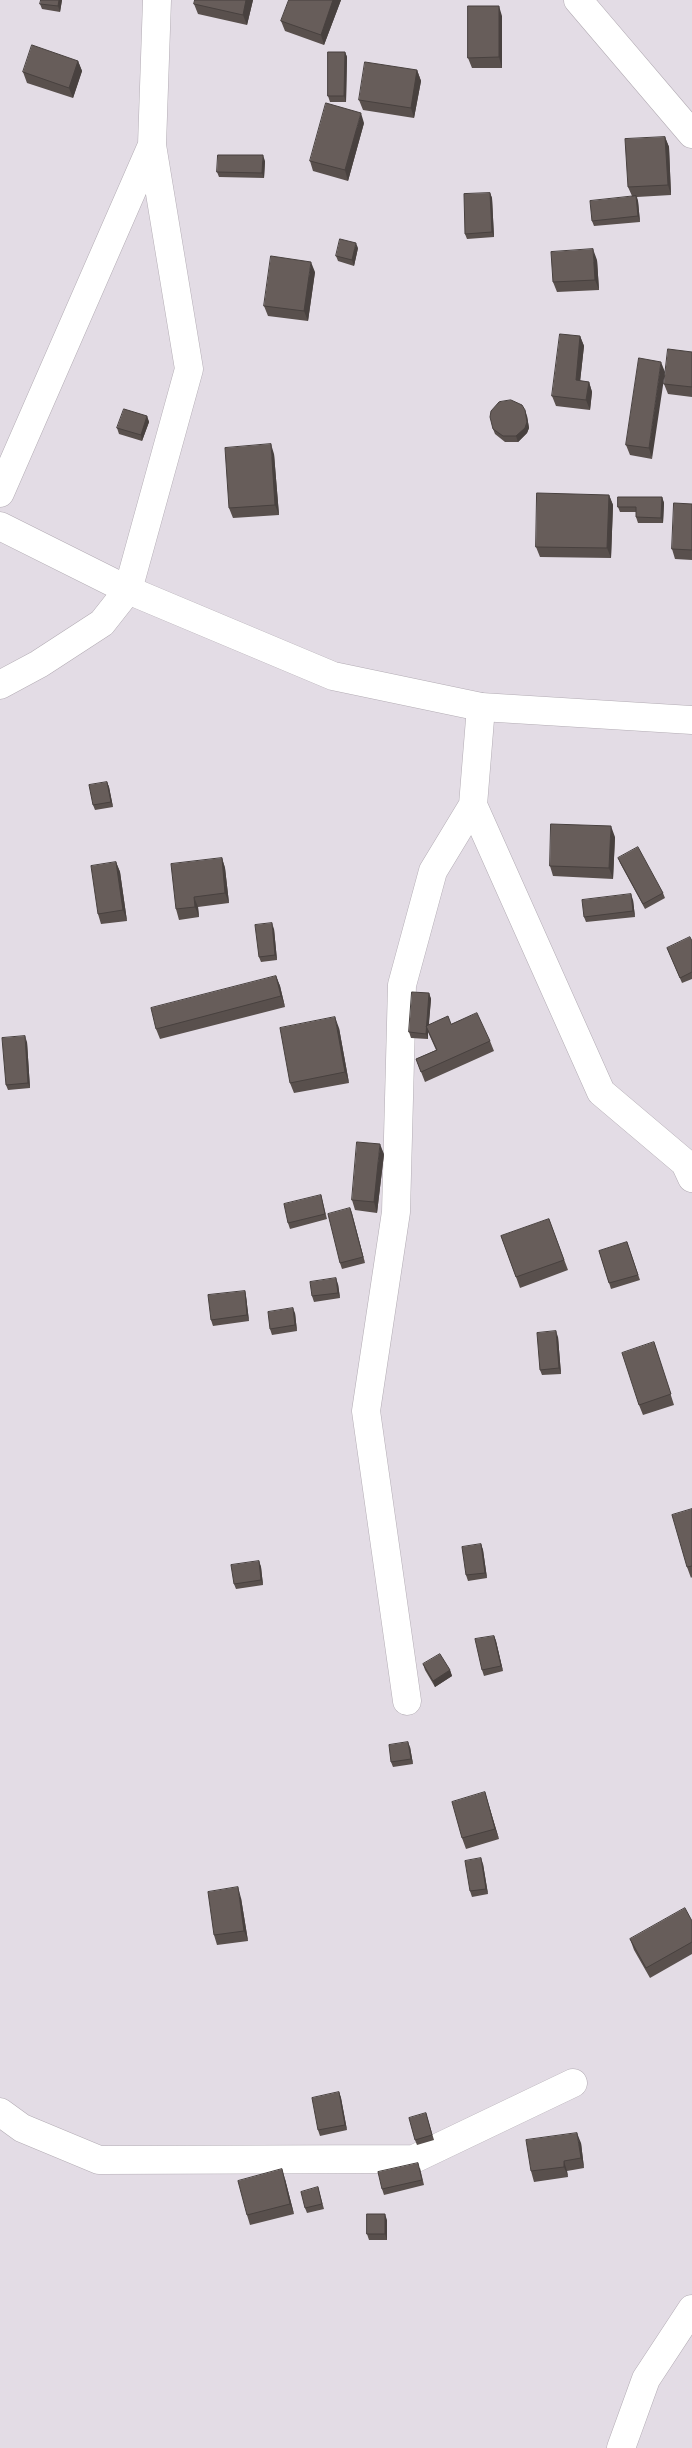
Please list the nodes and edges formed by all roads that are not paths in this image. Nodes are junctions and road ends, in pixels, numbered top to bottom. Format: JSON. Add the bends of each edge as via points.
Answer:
{"nodes":[{"id":1,"x":157,"y":0,"type":"edge"},
{"id":2,"x":578,"y":0,"type":"edge"},
{"id":3,"x":692,"y":134,"type":"edge"},
{"id":4,"x":152,"y":145,"type":"junction"},
{"id":5,"x":0,"y":493,"type":"edge"},
{"id":6,"x":0,"y":526,"type":"edge"},
{"id":7,"x":128,"y":590,"type":"junction"},
{"id":8,"x":0,"y":685,"type":"edge"},
{"id":9,"x":481,"y":707,"type":"junction"},
{"id":10,"x":692,"y":720,"type":"edge"},
{"id":11,"x":473,"y":805,"type":"junction"},
{"id":12,"x":692,"y":1178,"type":"edge"},
{"id":13,"x":407,"y":1701,"type":"dead end"},
{"id":14,"x":573,"y":2083,"type":"dead end"},
{"id":15,"x":0,"y":2112,"type":"edge"},
{"id":16,"x":692,"y":2309,"type":"edge"},
{"id":17,"x":621,"y":2448,"type":"edge"}],
"edges":[{"from":1,"to":4,"type":"street"},
{"from":2,"to":3,"type":"street"},
{"from":4,"to":5,"type":"street"},
{"from":4,"to":7,"type":"street","via":[[188,369]]},
{"from":6,"to":7,"type":"street"},
{"from":7,"to":8,"type":"street","via":[[102,623]]},
{"from":7,"to":9,"type":"street","via":[[332,676]]},
{"from":9,"to":10,"type":"street"},
{"from":9,"to":11,"type":"street"},
{"from":11,"to":12,"type":"street","via":[[601,1092],[685,1164]]},
{"from":11,"to":13,"type":"street","via":[[433,871],[402,985],[396,1212],[366,1411]]},
{"from":14,"to":15,"type":"street","via":[[414,2159],[99,2160],[22,2128]]},
{"from":16,"to":17,"type":"street","via":[[646,2378]]}]}
